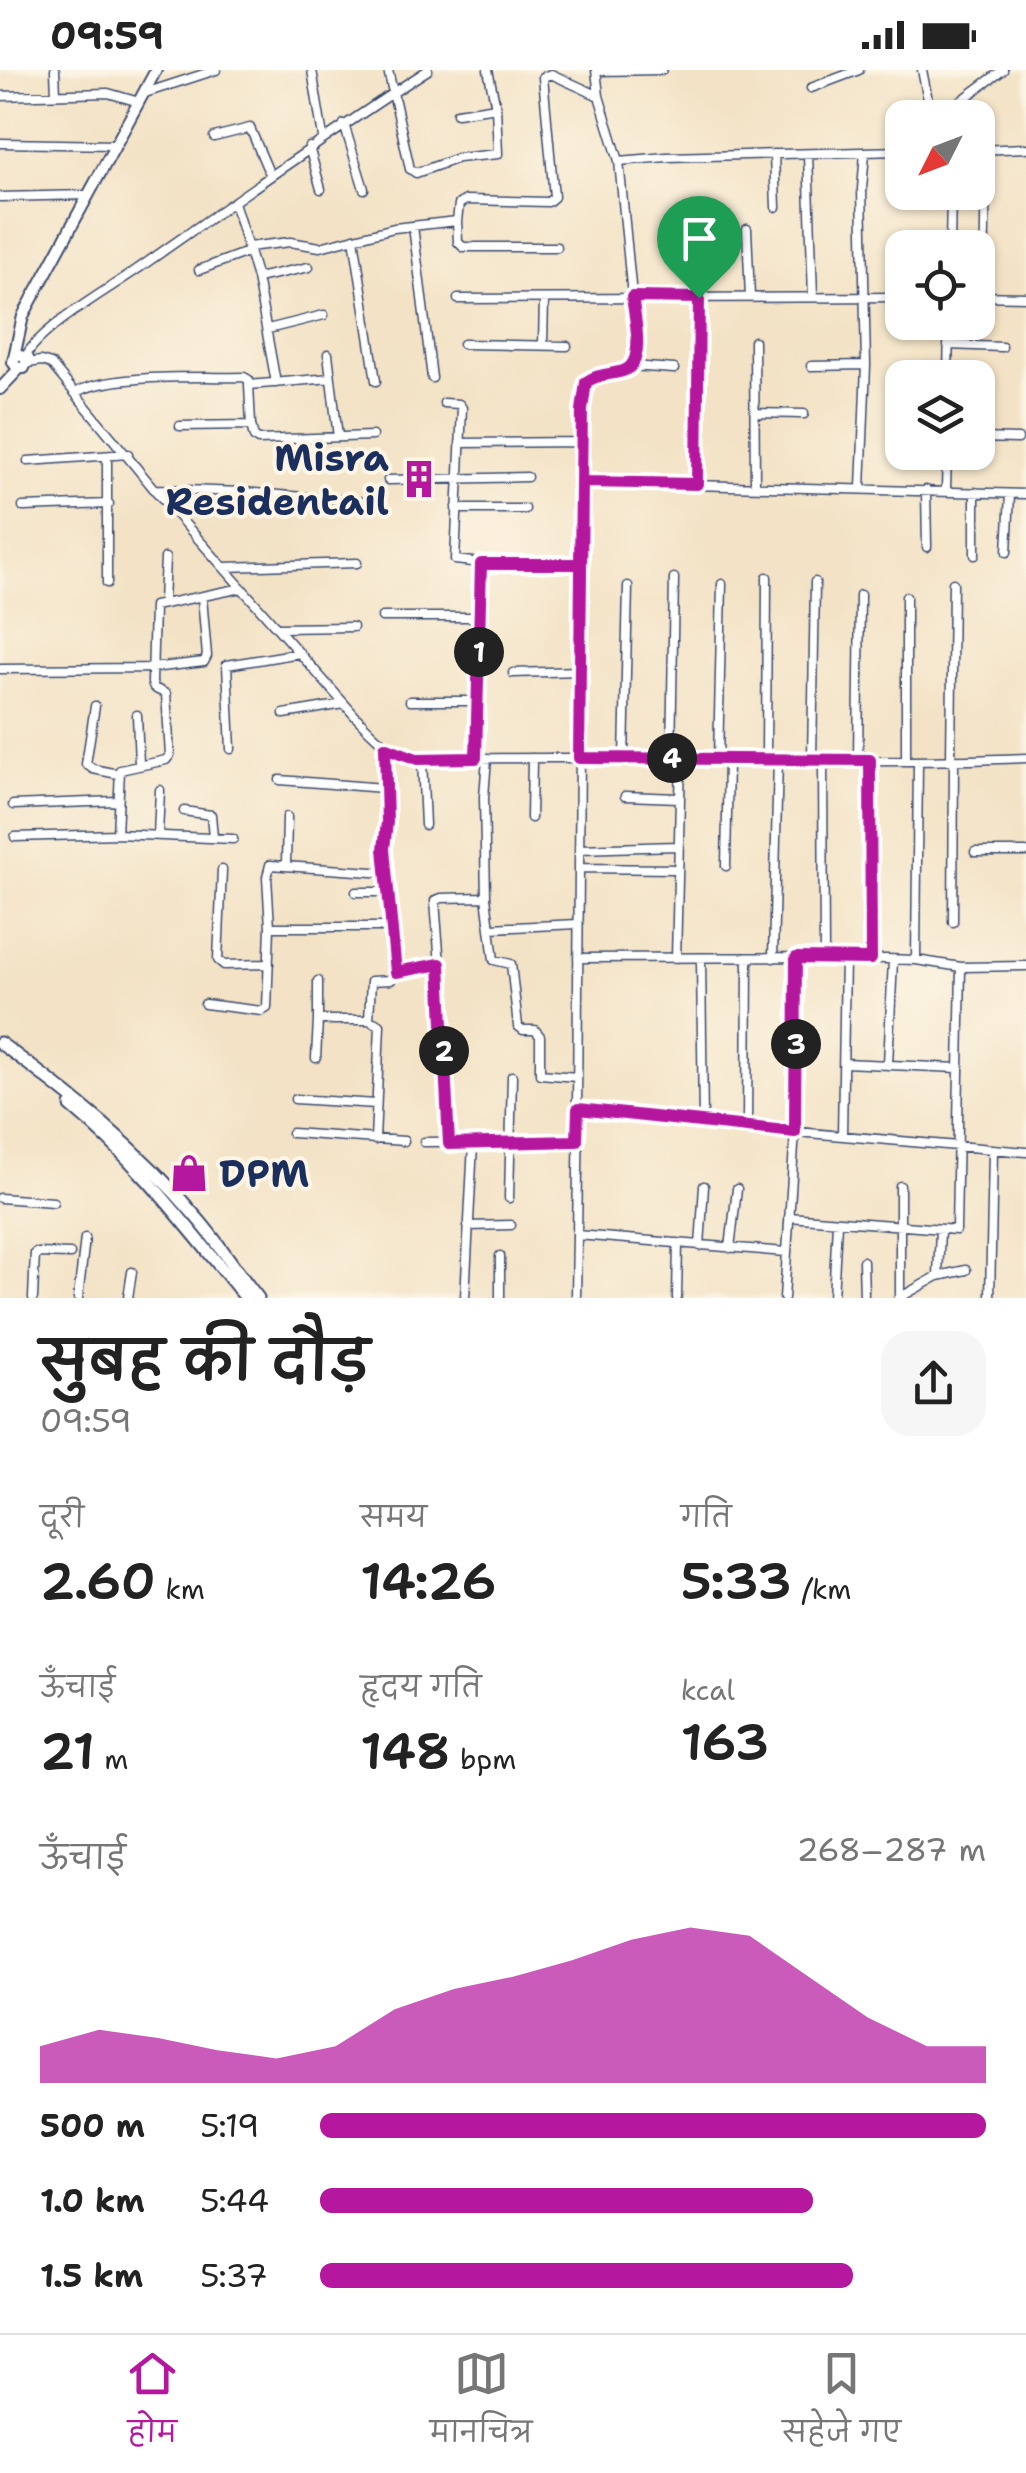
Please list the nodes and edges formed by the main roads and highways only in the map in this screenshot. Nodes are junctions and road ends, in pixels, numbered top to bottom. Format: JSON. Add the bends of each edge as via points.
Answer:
{"nodes":[{"id":1,"x":156,"y":70,"type":"edge"},
{"id":2,"x":0,"y":389,"type":"edge"},
{"id":3,"x":0,"y":1043,"type":"edge"},
{"id":4,"x":0,"y":1053,"type":"edge"},
{"id":5,"x":152,"y":1178,"type":"junction"},
{"id":6,"x":246,"y":1298,"type":"edge"},
{"id":7,"x":258,"y":1298,"type":"edge"}],
"edges":[{"from":1,"to":2,"type":"main road","via":[[23,316],[21,361]]},
{"from":3,"to":5,"type":"highway","via":[[92,1112]]},
{"from":4,"to":5,"type":"highway"},
{"from":5,"to":6,"type":"highway"},
{"from":5,"to":7,"type":"highway","via":[[199,1219]]}]}
